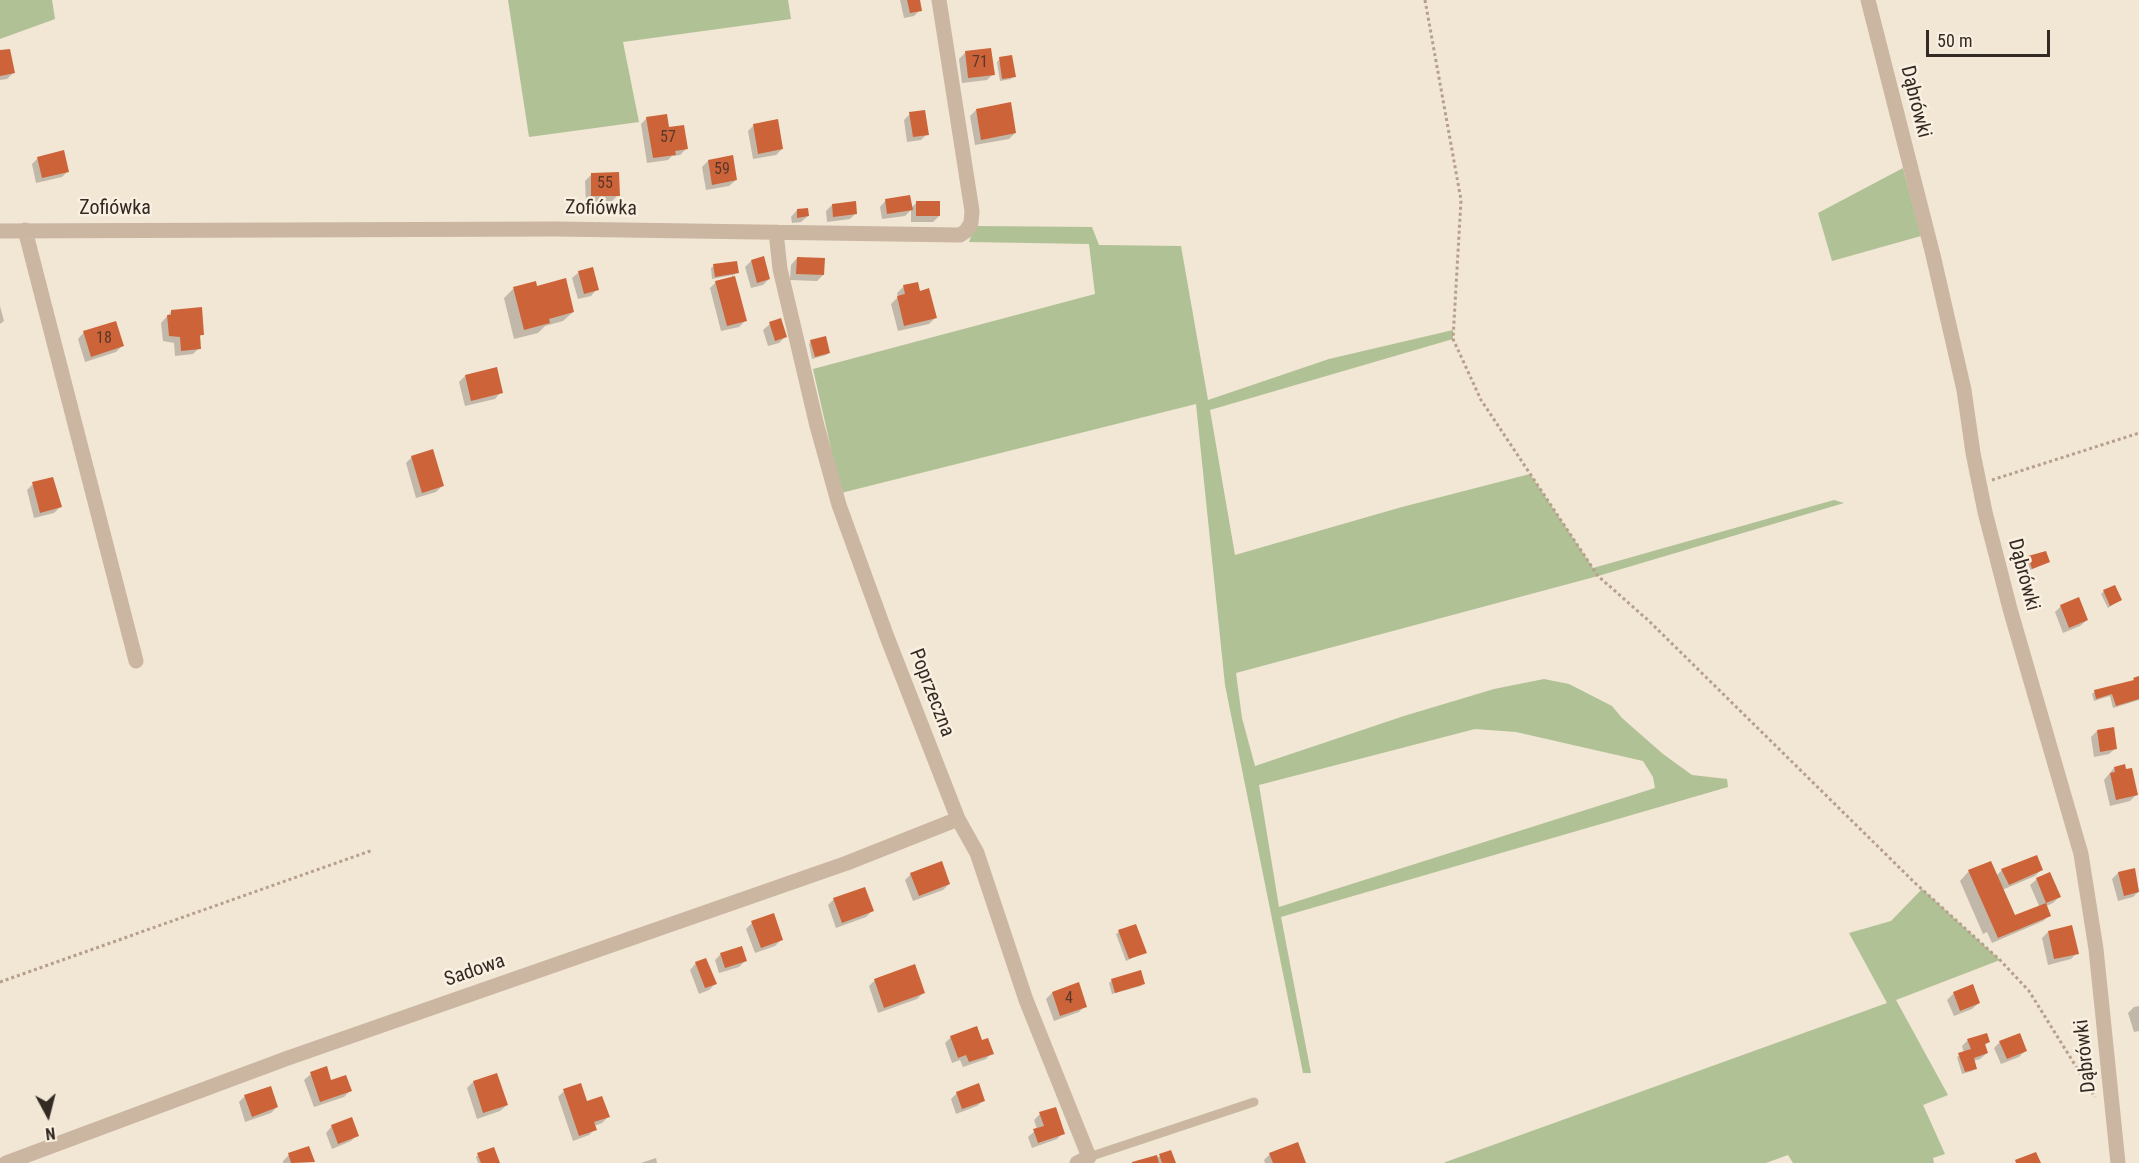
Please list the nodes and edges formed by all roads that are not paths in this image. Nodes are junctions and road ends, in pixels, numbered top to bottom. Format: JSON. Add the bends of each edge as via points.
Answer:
{"nodes":[{"id":1,"x":939,"y":0,"type":"edge"},
{"id":2,"x":1868,"y":0,"type":"edge"},
{"id":3,"x":0,"y":231,"type":"edge"},
{"id":4,"x":25,"y":231,"type":"junction"},
{"id":5,"x":776,"y":232,"type":"junction"},
{"id":6,"x":136,"y":661,"type":"dead end"},
{"id":7,"x":958,"y":819,"type":"junction"},
{"id":8,"x":1254,"y":1102,"type":"dead end"},
{"id":9,"x":1083,"y":1160,"type":"edge"},
{"id":10,"x":6,"y":1163,"type":"edge"},
{"id":11,"x":2118,"y":1163,"type":"edge"}],
"edges":[{"from":1,"to":5,"type":"street","name":"Zofiówka","via":[[972,212],[966,231],[953,236]]},
{"from":2,"to":11,"type":"street","name":"Dąbrówki","via":[[1933,255],[1959,367],[1979,483],[2010,609],[2081,854],[2096,949]]},
{"from":3,"to":4,"type":"street","name":"Zofiówka"},
{"from":4,"to":5,"type":"street","name":"Zofiówka"},
{"from":4,"to":6,"type":"street"},
{"from":5,"to":7,"type":"street","name":"Poprzeczna","via":[[783,280],[839,505]]},
{"from":7,"to":9,"type":"street","name":"Poprzeczna","via":[[977,853]]},
{"from":7,"to":10,"type":"street","name":"Sadowa","via":[[847,863],[299,1054]]},
{"from":8,"to":9,"type":"lane"}]}
